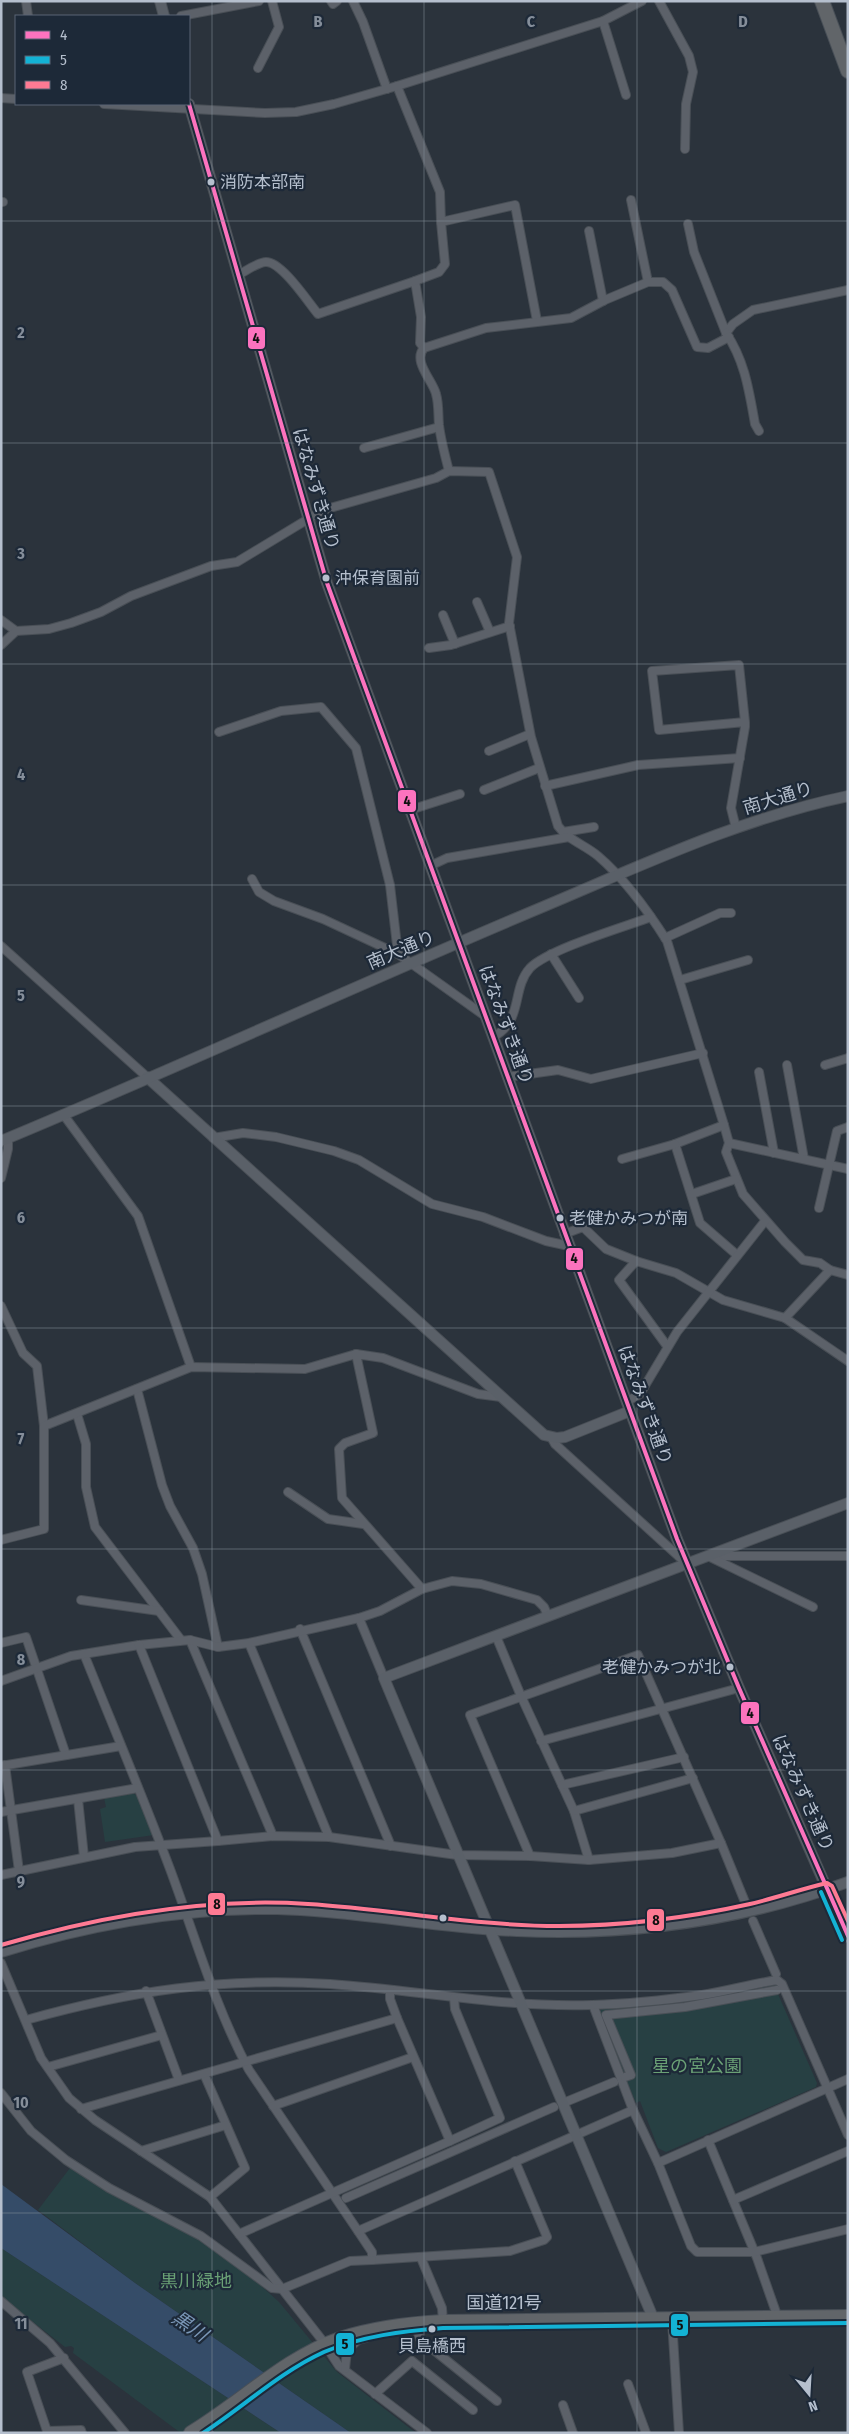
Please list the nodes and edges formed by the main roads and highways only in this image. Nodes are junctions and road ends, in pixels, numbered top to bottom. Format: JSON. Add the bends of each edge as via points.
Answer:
{"nodes":[{"id":1,"x":822,"y":1,"type":"edge"},
{"id":2,"x":843,"y":43,"type":"edge"},
{"id":3,"x":848,"y":70,"type":"edge"},
{"id":4,"x":848,"y":2317,"type":"edge"},
{"id":5,"x":191,"y":2433,"type":"edge"}],
"edges":[{"from":1,"to":2,"type":"highway"},
{"from":2,"to":3,"type":"highway"},
{"from":4,"to":5,"type":"highway","name":"国道121号","via":[[443,2322],[396,2326],[368,2331],[322,2347],[290,2365]]}]}
